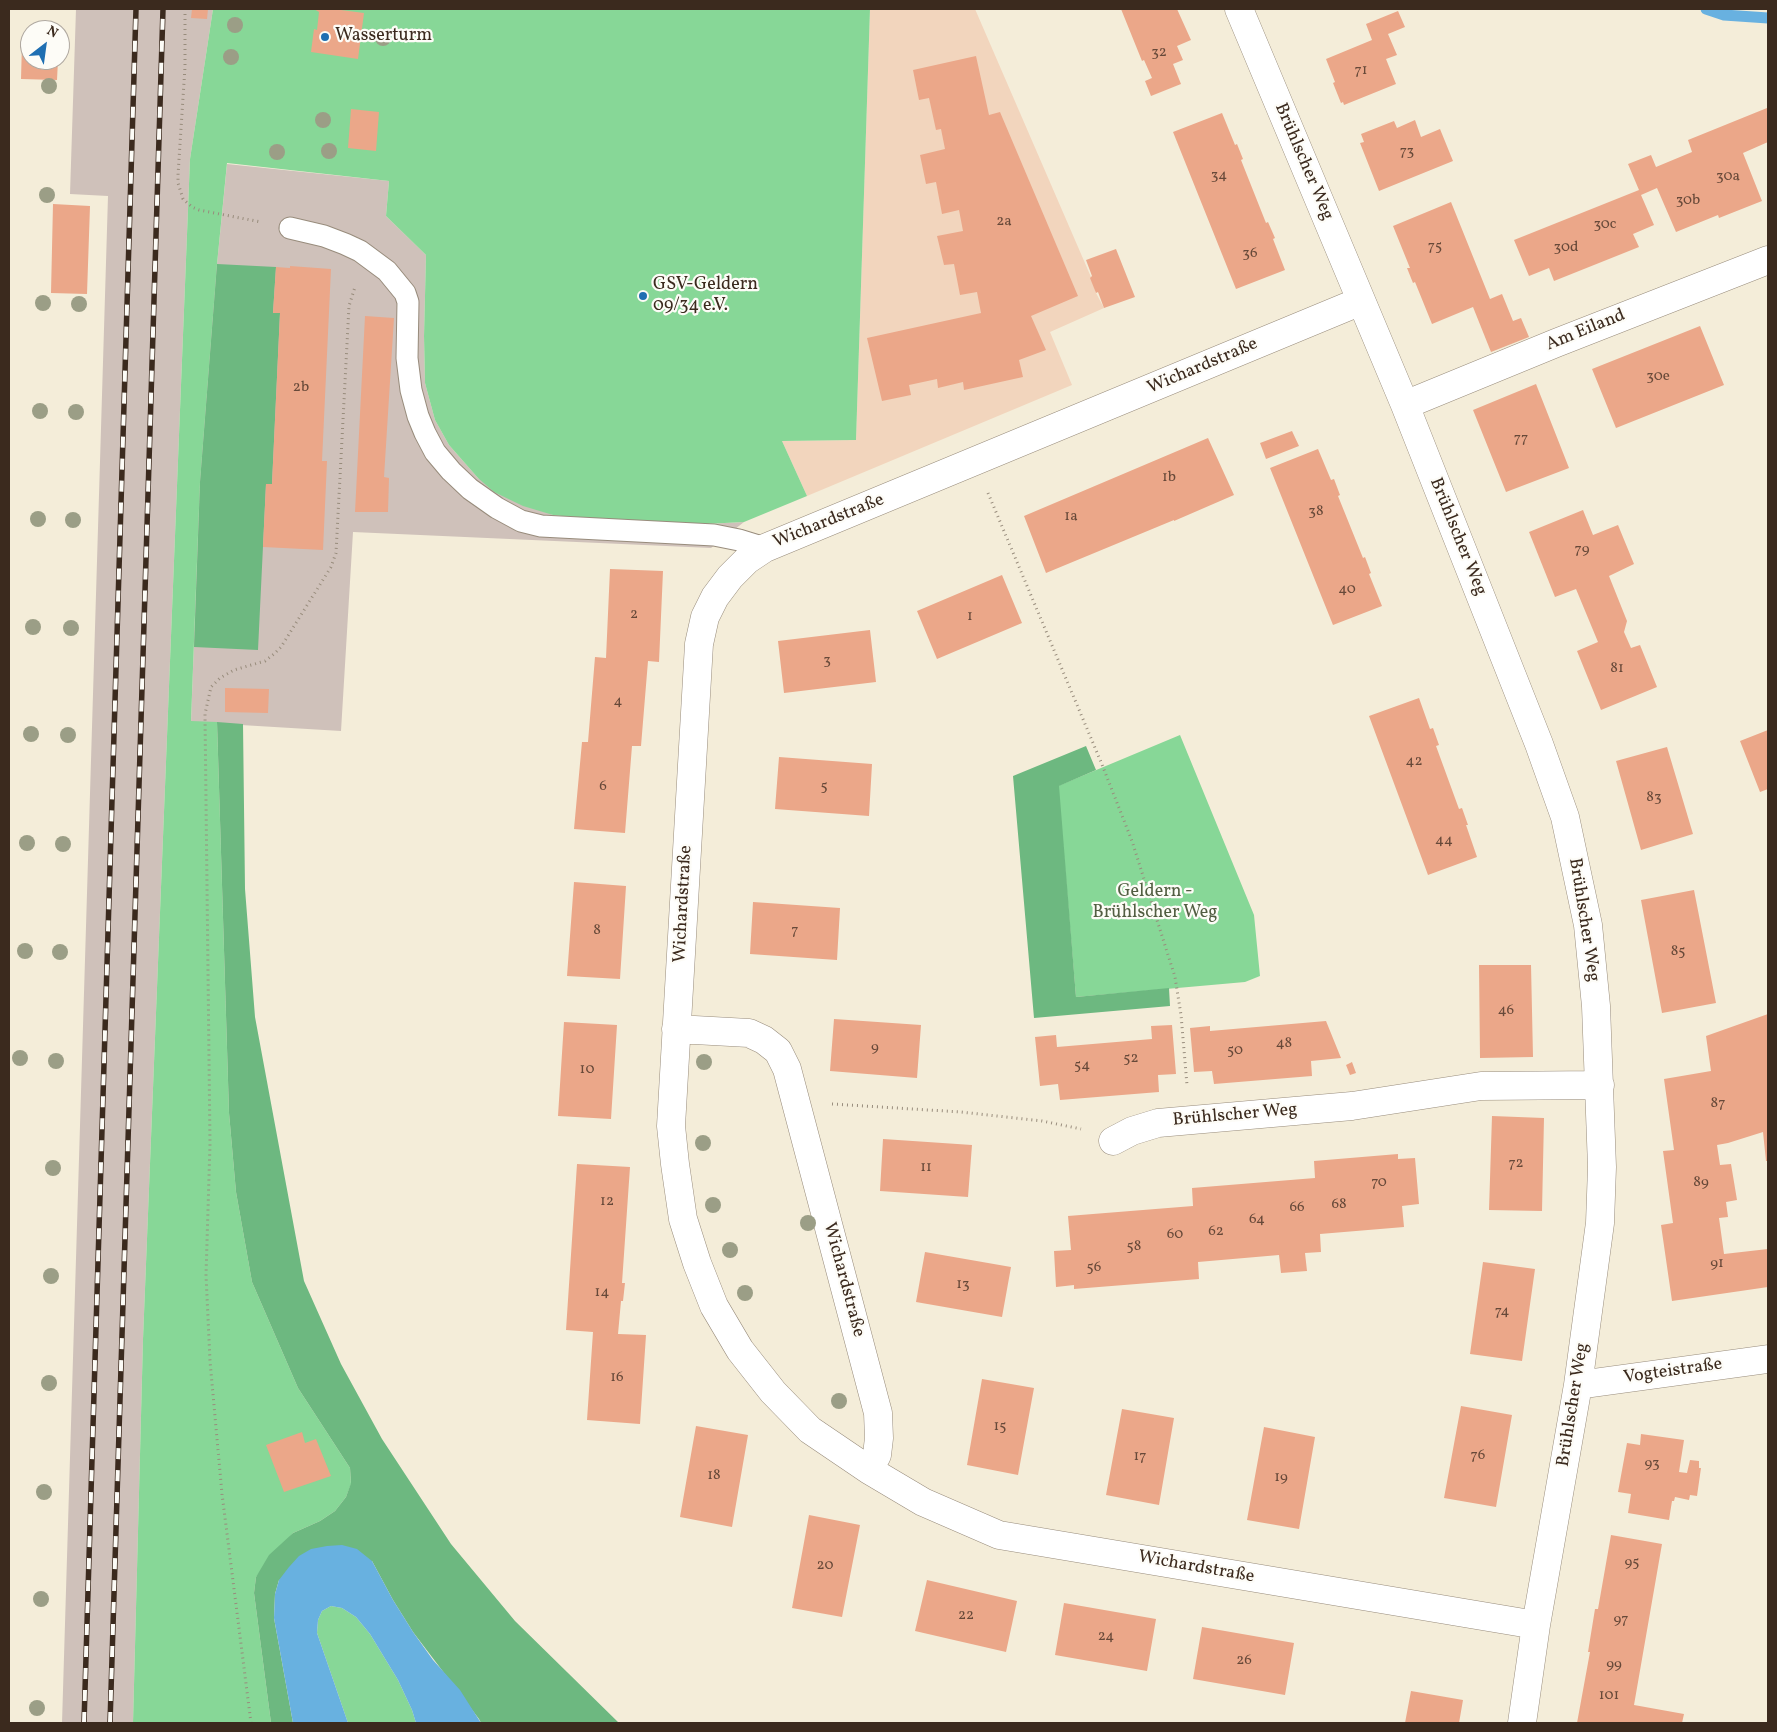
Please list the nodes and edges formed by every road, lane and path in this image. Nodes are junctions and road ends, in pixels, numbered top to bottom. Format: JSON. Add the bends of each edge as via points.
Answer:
{"nodes":[{"id":1,"x":185,"y":9,"type":"edge"},
{"id":2,"x":1238,"y":9,"type":"edge"},
{"id":3,"x":290,"y":228,"type":"joint"},
{"id":4,"x":373,"y":260,"type":"junction"},
{"id":5,"x":1768,"y":260,"type":"edge"},
{"id":6,"x":1361,"y":301,"type":"junction"},
{"id":7,"x":1405,"y":405,"type":"junction"},
{"id":8,"x":975,"y":462,"type":"junction"},
{"id":9,"x":765,"y":548,"type":"junction"},
{"id":10,"x":676,"y":1030,"type":"junction"},
{"id":11,"x":1600,"y":1085,"type":"junction"},
{"id":12,"x":796,"y":1102,"type":"junction"},
{"id":13,"x":1190,"y":1120,"type":"junction"},
{"id":14,"x":1113,"y":1141,"type":"joint"},
{"id":15,"x":1768,"y":1359,"type":"edge"},
{"id":16,"x":1578,"y":1385,"type":"junction"},
{"id":17,"x":869,"y":1470,"type":"junction"},
{"id":18,"x":1536,"y":1625,"type":"junction"},
{"id":19,"x":251,"y":1723,"type":"edge"},
{"id":20,"x":1522,"y":1723,"type":"edge"}],
"edges":[{"from":1,"to":3,"type":"path","via":[[178,175],[183,199],[199,210]]},
{"from":2,"to":6,"type":"street","name":"Brühlscher Weg"},
{"from":3,"to":4,"type":"lane","via":[[345,244]]},
{"from":4,"to":9,"type":"lane","via":[[405,293],[408,302],[411,390],[425,433],[435,452],[470,489],[521,521],[541,526],[714,535]]},
{"from":4,"to":19,"type":"path","via":[[355,286],[349,306],[336,553],[331,567],[281,647],[265,661],[234,670],[220,678],[211,687],[205,714],[210,1144],[206,1275],[222,1494]]},
{"from":5,"to":7,"type":"street","name":"Am Eiland"},
{"from":6,"to":7,"type":"street","name":"Brühlscher Weg"},
{"from":6,"to":8,"type":"street","name":"Wichardstraße"},
{"from":7,"to":11,"type":"street","name":"Brühlscher Weg","via":[[1565,818],[1588,925]]},
{"from":8,"to":9,"type":"street","name":"Wichardstraße"},
{"from":8,"to":13,"type":"path","via":[[1101,762],[1132,841],[1168,950],[1176,977],[1181,1015]]},
{"from":9,"to":10,"type":"street","name":"Wichardstraße","via":[[747,560],[715,598],[705,617],[699,644]]},
{"from":10,"to":12,"type":"street","name":"Wichardstraße","via":[[749,1033],[764,1040],[778,1051]]},
{"from":10,"to":17,"type":"street","name":"Wichardstraße","via":[[671,1126],[675,1164],[683,1219],[714,1306],[740,1350],[778,1398],[810,1430]]},
{"from":11,"to":13,"type":"street","name":"Brühlscher Weg","via":[[1481,1086],[1352,1106]]},
{"from":11,"to":16,"type":"street","name":"Brühlscher Weg","via":[[1600,1223]]},
{"from":12,"to":14,"type":"path","via":[[961,1112],[1042,1121],[1079,1128]]},
{"from":12,"to":17,"type":"street","name":"Wichardstraße","via":[[878,1413],[877,1455]]},
{"from":13,"to":14,"type":"street","name":"Brühlscher Weg","via":[[1158,1123]]},
{"from":15,"to":16,"type":"street","name":"Vogteistraße"},
{"from":16,"to":18,"type":"street","name":"Brühlscher Weg"},
{"from":17,"to":18,"type":"street","name":"Wichardstraße","via":[[923,1502],[999,1534]]},
{"from":18,"to":20,"type":"street","name":"Brühlscher Weg"}]}
